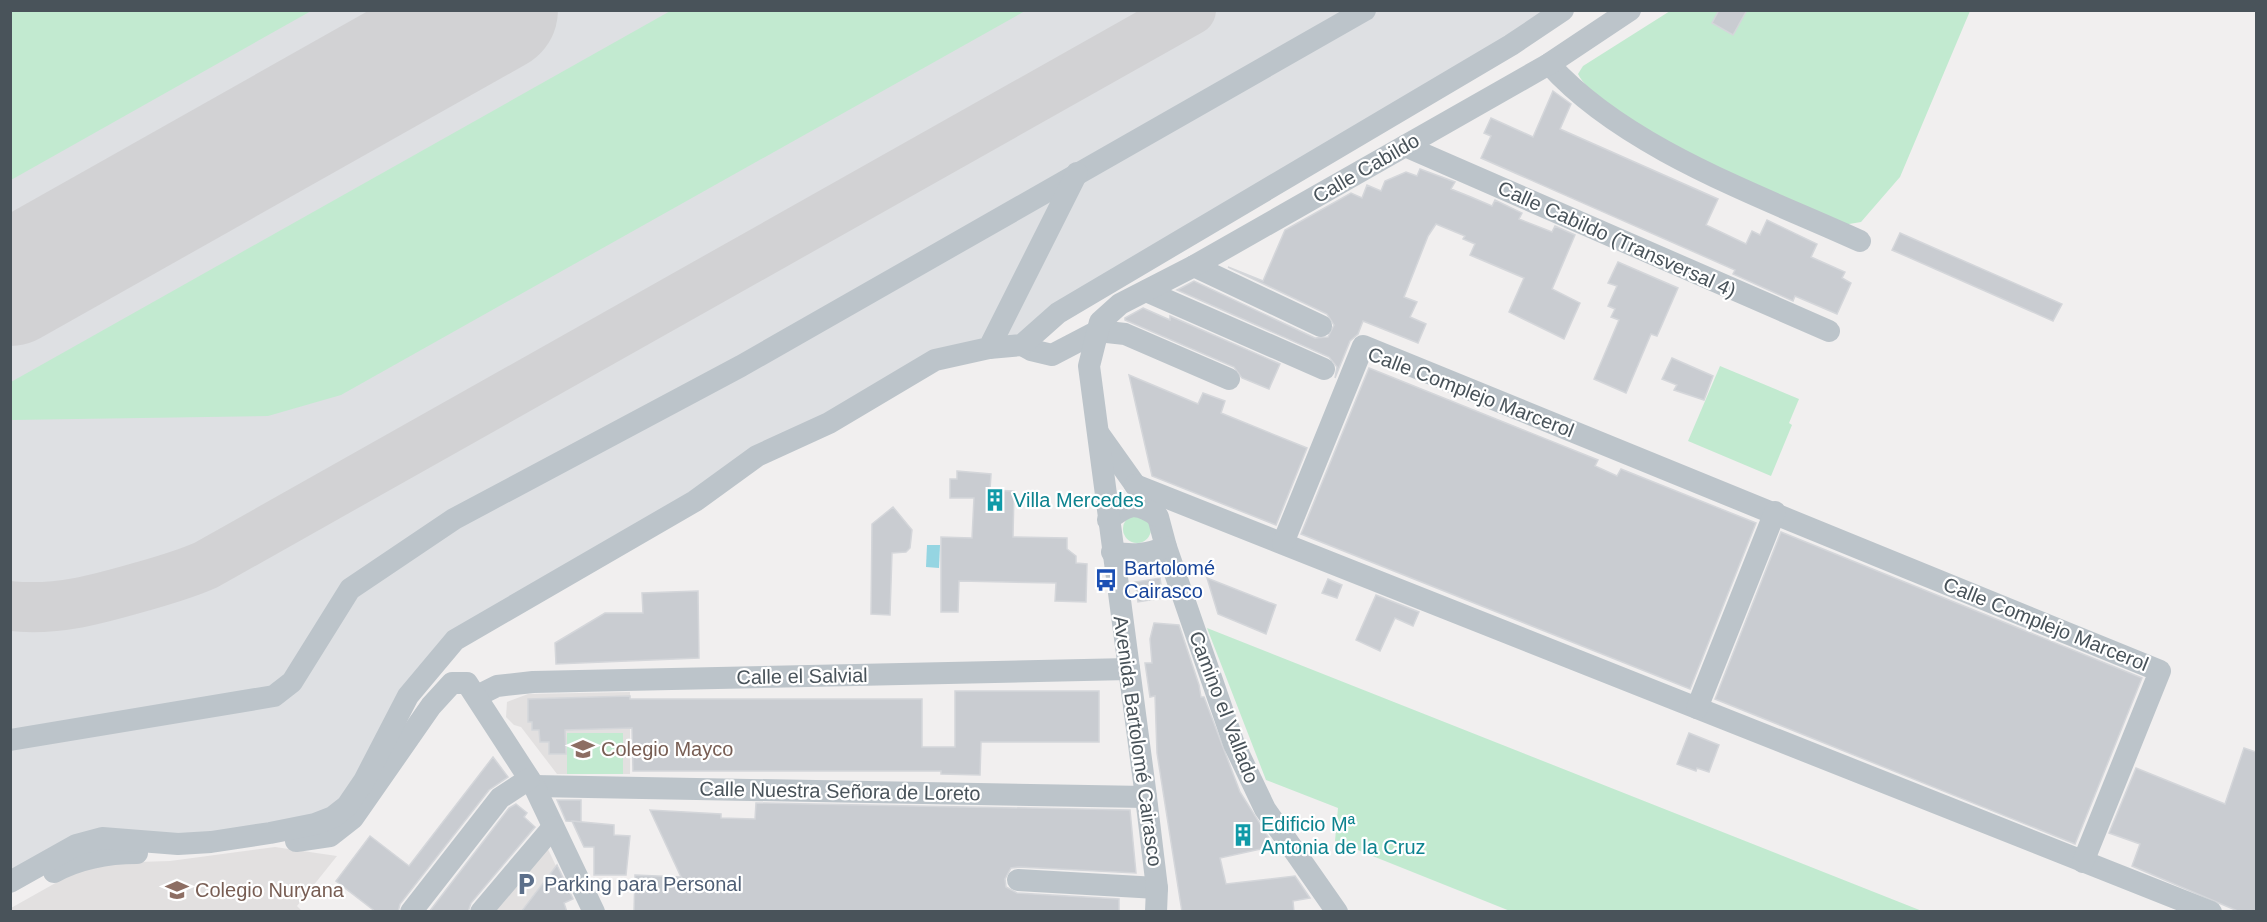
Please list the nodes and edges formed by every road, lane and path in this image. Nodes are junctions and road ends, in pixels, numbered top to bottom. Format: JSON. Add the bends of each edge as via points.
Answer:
{"nodes":[{"id":1,"x":1365,"y":10,"type":"edge"},
{"id":2,"x":1563,"y":10,"type":"edge"},
{"id":3,"x":1630,"y":10,"type":"edge"},
{"id":4,"x":1549,"y":64,"type":"junction"},
{"id":5,"x":1405,"y":146,"type":"junction"},
{"id":6,"x":1077,"y":173,"type":"junction"},
{"id":7,"x":1860,"y":241,"type":"dead end"},
{"id":8,"x":1194,"y":266,"type":"junction"},
{"id":9,"x":1146,"y":291,"type":"junction"},
{"id":10,"x":1321,"y":326,"type":"dead end"},
{"id":11,"x":1099,"y":327,"type":"junction"},
{"id":12,"x":1828,"y":331,"type":"dead end"},
{"id":13,"x":1022,"y":345,"type":"junction"},
{"id":14,"x":989,"y":348,"type":"junction"},
{"id":15,"x":1324,"y":369,"type":"dead end"},
{"id":16,"x":1229,"y":379,"type":"dead end"},
{"id":17,"x":1096,"y":430,"type":"junction"},
{"id":18,"x":1135,"y":485,"type":"junction"},
{"id":19,"x":1179,"y":503,"type":"junction"},
{"id":20,"x":1775,"y":513,"type":"junction"},
{"id":21,"x":1158,"y":517,"type":"junction"},
{"id":22,"x":1108,"y":519,"type":"junction"},
{"id":23,"x":1283,"y":543,"type":"junction"},
{"id":24,"x":1166,"y":547,"type":"junction"},
{"id":25,"x":1112,"y":552,"type":"junction"},
{"id":26,"x":1129,"y":669,"type":"junction"},
{"id":27,"x":472,"y":689,"type":"junction"},
{"id":28,"x":1697,"y":708,"type":"junction"},
{"id":29,"x":10,"y":740,"type":"edge"},
{"id":30,"x":532,"y":782,"type":"junction"},
{"id":31,"x":1146,"y":797,"type":"junction"},
{"id":32,"x":553,"y":827,"type":"junction"},
{"id":33,"x":2083,"y":862,"type":"junction"},
{"id":34,"x":1018,"y":880,"type":"dead end"},
{"id":35,"x":10,"y":882,"type":"edge"},
{"id":36,"x":1157,"y":888,"type":"junction"},
{"id":37,"x":10,"y":896,"type":"edge"},
{"id":38,"x":411,"y":912,"type":"edge"},
{"id":39,"x":481,"y":912,"type":"edge"},
{"id":40,"x":594,"y":912,"type":"edge"},
{"id":41,"x":1156,"y":912,"type":"edge"},
{"id":42,"x":1337,"y":912,"type":"edge"},
{"id":43,"x":2211,"y":912,"type":"edge"}],
"edges":[{"from":1,"to":6,"type":"street"},
{"from":2,"to":13,"type":"street","via":[[1511,45],[1058,313]]},
{"from":3,"to":4,"type":"street","name":"Calle Cabildo"},
{"from":4,"to":5,"type":"street","name":"Calle Cabildo"},
{"from":4,"to":7,"type":"street","via":[[1600,111],[1679,158]]},
{"from":5,"to":8,"type":"street","name":"Calle Cabildo"},
{"from":5,"to":12,"type":"street","name":"Calle Cabildo (Transversal 4)"},
{"from":6,"to":14,"type":"street"},
{"from":6,"to":29,"type":"street","via":[[741,366],[454,519],[350,589],[292,682],[274,696]]},
{"from":8,"to":9,"type":"street","name":"Calle Cabildo"},
{"from":8,"to":10,"type":"street"},
{"from":9,"to":11,"type":"street","name":"Calle Cabildo","via":[[1120,304]]},
{"from":9,"to":15,"type":"street"},
{"from":11,"to":13,"type":"street","name":"Calle Cabildo","via":[[1052,355]]},
{"from":11,"to":16,"type":"street","via":[[1125,334]]},
{"from":11,"to":17,"type":"street","name":"Avenida Bartolomé Cairasco","via":[[1089,366]]},
{"from":13,"to":14,"type":"street"},
{"from":14,"to":35,"type":"street","via":[[935,360],[829,423],[757,456],[695,501],[455,640],[408,696],[364,781],[347,807],[333,817],[315,824],[211,842],[178,844],[102,838],[76,845]]},
{"from":17,"to":18,"type":"street","name":"Camino el Vallado"},
{"from":17,"to":22,"type":"street","name":"Avenida Bartolomé Cairasco"},
{"from":18,"to":19,"type":"street"},
{"from":18,"to":21,"type":"street","name":"Camino el Vallado"},
{"from":19,"to":21,"type":"street"},
{"from":19,"to":23,"type":"street"},
{"from":20,"to":23,"type":"street","name":"Calle Complejo Marcerol","via":[[1363,346]]},
{"from":20,"to":28,"type":"street"},
{"from":20,"to":33,"type":"street","name":"Calle Complejo Marcerol","via":[[2160,671]]},
{"from":21,"to":22,"type":"street","via":[[1144,507],[1133,506]]},
{"from":21,"to":24,"type":"street","name":"Camino el Vallado"},
{"from":22,"to":25,"type":"street","name":"Avenida Bartolomé Cairasco"},
{"from":23,"to":28,"type":"street"},
{"from":24,"to":25,"type":"street","via":[[1151,554]]},
{"from":24,"to":42,"type":"street","name":"Camino el Vallado","via":[[1234,744],[1265,808]]},
{"from":25,"to":26,"type":"street","name":"Avenida Bartolomé Cairasco"},
{"from":26,"to":27,"type":"street","name":"Calle el Salvial","via":[[533,682]]},
{"from":26,"to":31,"type":"street","name":"Avenida Bartolomé Cairasco"},
{"from":27,"to":30,"type":"street"},
{"from":27,"to":37,"type":"street","name":"Calle el Salvial","via":[[452,683],[431,706],[353,818],[330,836],[213,851],[117,853],[87,858]]},
{"from":28,"to":33,"type":"street"},
{"from":30,"to":31,"type":"street","name":"Calle Nuestra Señora de Loreto"},
{"from":30,"to":32,"type":"street"},
{"from":30,"to":38,"type":"street","via":[[500,798]]},
{"from":31,"to":36,"type":"street","name":"Avenida Bartolomé Cairasco"},
{"from":32,"to":39,"type":"street"},
{"from":32,"to":40,"type":"street"},
{"from":33,"to":43,"type":"street"},
{"from":34,"to":36,"type":"street"},
{"from":36,"to":41,"type":"street","name":"Avenida Bartolomé Cairasco"}]}
